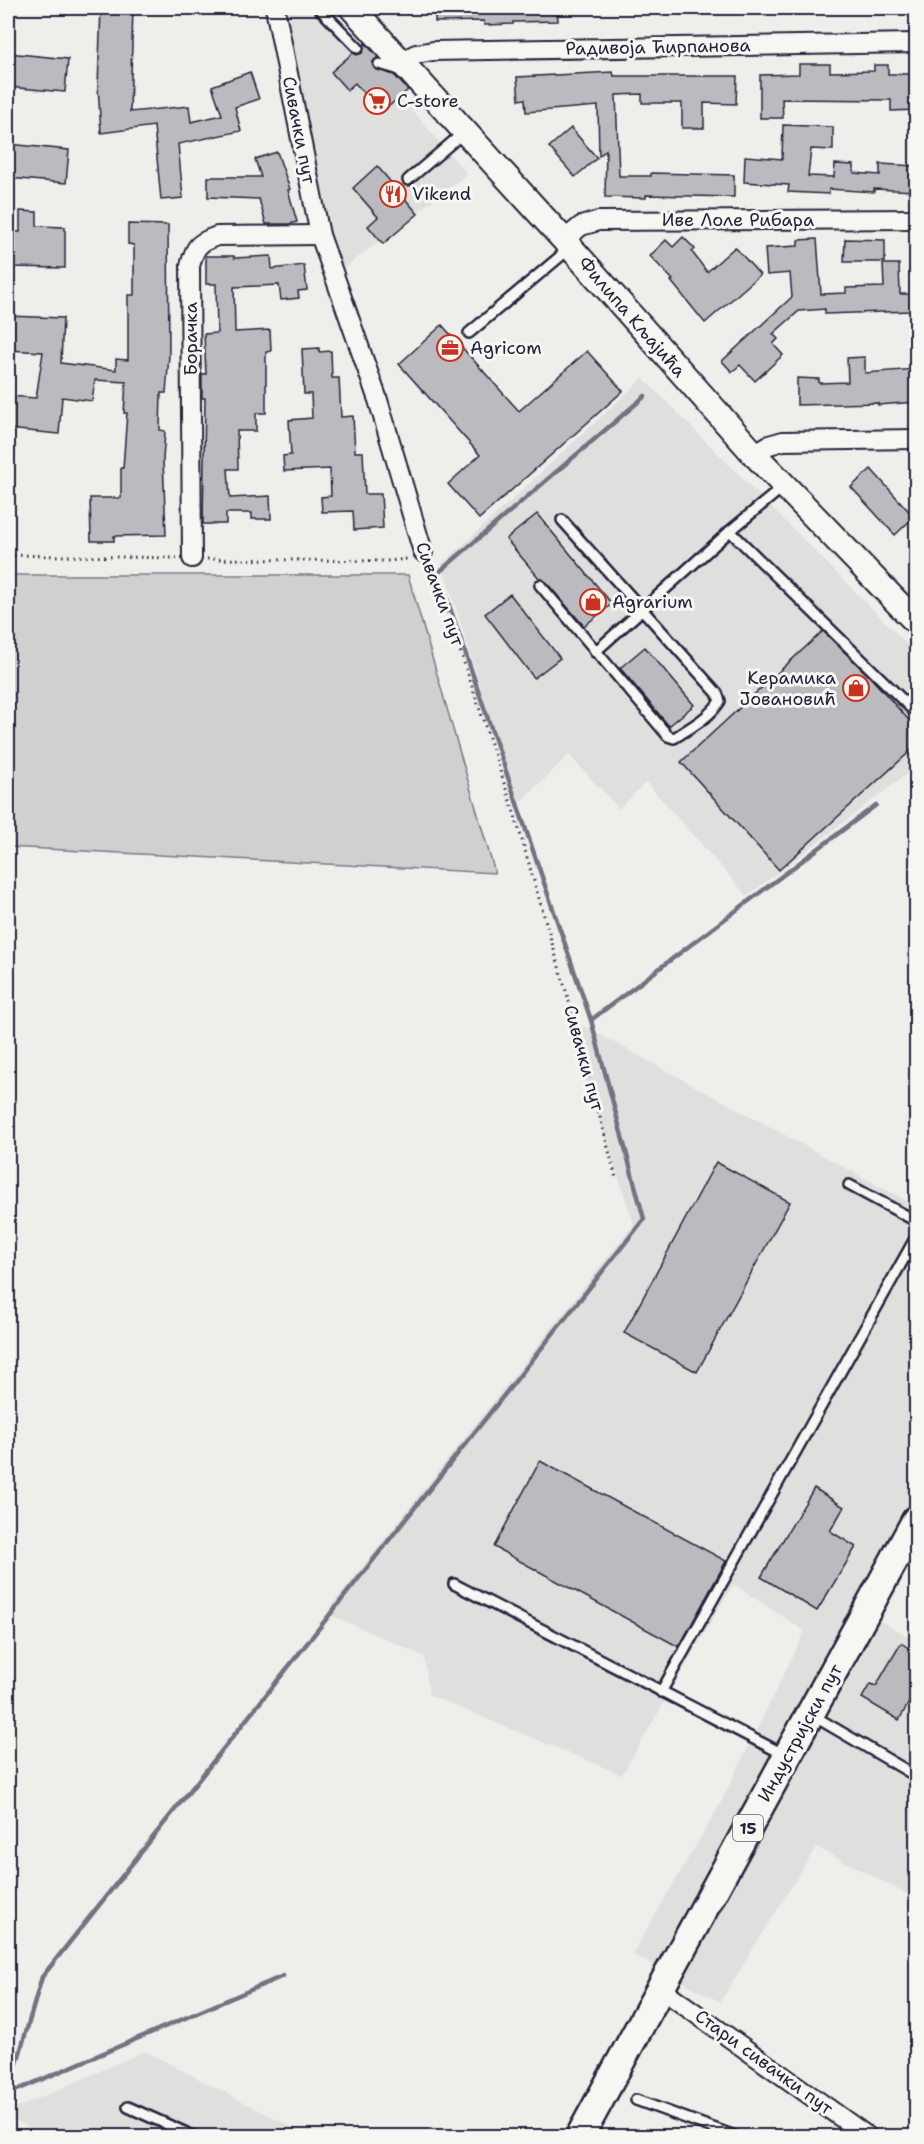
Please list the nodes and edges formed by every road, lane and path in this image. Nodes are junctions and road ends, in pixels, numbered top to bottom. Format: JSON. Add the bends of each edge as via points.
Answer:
{"nodes":[{"id":1,"x":275,"y":8,"type":"edge"},
{"id":2,"x":319,"y":8,"type":"edge"},
{"id":3,"x":352,"y":8,"type":"edge"},
{"id":4,"x":916,"y":43,"type":"edge"},
{"id":5,"x":358,"y":48,"type":"dead end"},
{"id":6,"x":397,"y":66,"type":"junction"},
{"id":7,"x":465,"y":131,"type":"junction"},
{"id":8,"x":408,"y":180,"type":"dead end"},
{"id":9,"x":916,"y":219,"type":"edge"},
{"id":10,"x":320,"y":235,"type":"junction"},
{"id":11,"x":568,"y":244,"type":"junction"},
{"id":12,"x":469,"y":333,"type":"dead end"},
{"id":13,"x":916,"y":439,"type":"edge"},
{"id":14,"x":754,"y":454,"type":"junction"},
{"id":15,"x":785,"y":486,"type":"junction"},
{"id":16,"x":562,"y":520,"type":"dead end"},
{"id":17,"x":730,"y":531,"type":"junction"},
{"id":18,"x":423,"y":552,"type":"junction"},
{"id":19,"x":8,"y":555,"type":"edge"},
{"id":20,"x":192,"y":558,"type":"junction"},
{"id":21,"x":540,"y":585,"type":"dead end"},
{"id":22,"x":642,"y":611,"type":"junction"},
{"id":23,"x":916,"y":622,"type":"edge"},
{"id":24,"x":595,"y":652,"type":"junction"},
{"id":25,"x":916,"y":713,"type":"edge"},
{"id":26,"x":616,"y":1178,"type":"dead end"},
{"id":27,"x":849,"y":1185,"type":"dead end"},
{"id":28,"x":916,"y":1221,"type":"edge"},
{"id":29,"x":916,"y":1237,"type":"edge"},
{"id":30,"x":916,"y":1520,"type":"edge"},
{"id":31,"x":454,"y":1584,"type":"dead end"},
{"id":32,"x":661,"y":1692,"type":"junction"},
{"id":33,"x":810,"y":1714,"type":"junction"},
{"id":34,"x":787,"y":1756,"type":"junction"},
{"id":35,"x":916,"y":1776,"type":"edge"},
{"id":36,"x":660,"y":1988,"type":"junction"},
{"id":37,"x":636,"y":2100,"type":"dead end"},
{"id":38,"x":128,"y":2107,"type":"dead end"},
{"id":39,"x":193,"y":2136,"type":"edge"},
{"id":40,"x":580,"y":2136,"type":"edge"},
{"id":41,"x":735,"y":2136,"type":"edge"},
{"id":42,"x":867,"y":2136,"type":"edge"}],
"edges":[{"from":1,"to":10,"type":"street","name":"Сивачки пут"},
{"from":2,"to":5,"type":"lane"},
{"from":3,"to":6,"type":"street","name":"Филипа Кљајића"},
{"from":4,"to":6,"type":"street","name":"Радивоја Ћирпанова","via":[[433,51],[416,54]]},
{"from":6,"to":7,"type":"street","name":"Филипа Кљајића"},
{"from":7,"to":8,"type":"lane"},
{"from":7,"to":11,"type":"street","name":"Филипа Кљајића"},
{"from":9,"to":11,"type":"street","name":"Иве Лоле Рибара","via":[[598,221],[581,226]]},
{"from":10,"to":18,"type":"street","name":"Сивачки пут","via":[[378,400]]},
{"from":10,"to":20,"type":"street","name":"Борачка","via":[[217,236],[203,241],[194,250],[190,266]]},
{"from":11,"to":12,"type":"lane"},
{"from":11,"to":14,"type":"street","name":"Филипа Кљајића"},
{"from":13,"to":14,"type":"street","via":[[783,441]]},
{"from":14,"to":15,"type":"street","name":"Филипа Кљајића"},
{"from":15,"to":17,"type":"lane"},
{"from":15,"to":23,"type":"street","name":"Филипа Кљајића"},
{"from":16,"to":22,"type":"lane"},
{"from":17,"to":22,"type":"lane"},
{"from":17,"to":25,"type":"lane"},
{"from":18,"to":20,"type":"path","via":[[387,561]]},
{"from":18,"to":26,"type":"path","name":"Сивачки пут","via":[[436,578],[515,816]]},
{"from":19,"to":20,"type":"path"},
{"from":21,"to":24,"type":"lane"},
{"from":22,"to":24,"type":"lane"},
{"from":22,"to":24,"type":"lane","via":[[717,693],[720,701],[715,708],[674,738],[668,736]]},
{"from":27,"to":28,"type":"lane"},
{"from":29,"to":32,"type":"lane"},
{"from":30,"to":33,"type":"main road","name":"Индустријски пут","number":"15"},
{"from":31,"to":32,"type":"lane"},
{"from":32,"to":34,"type":"lane"},
{"from":33,"to":34,"type":"main road","name":"Индустријски пут","number":"15"},
{"from":33,"to":35,"type":"lane"},
{"from":34,"to":36,"type":"main road","name":"Индустријски пут","number":"15"},
{"from":36,"to":40,"type":"main road","name":"Индустријски пут","number":"15"},
{"from":36,"to":42,"type":"street","name":"Стари сивачки пут"},
{"from":37,"to":41,"type":"lane"},
{"from":38,"to":39,"type":"lane"}]}
